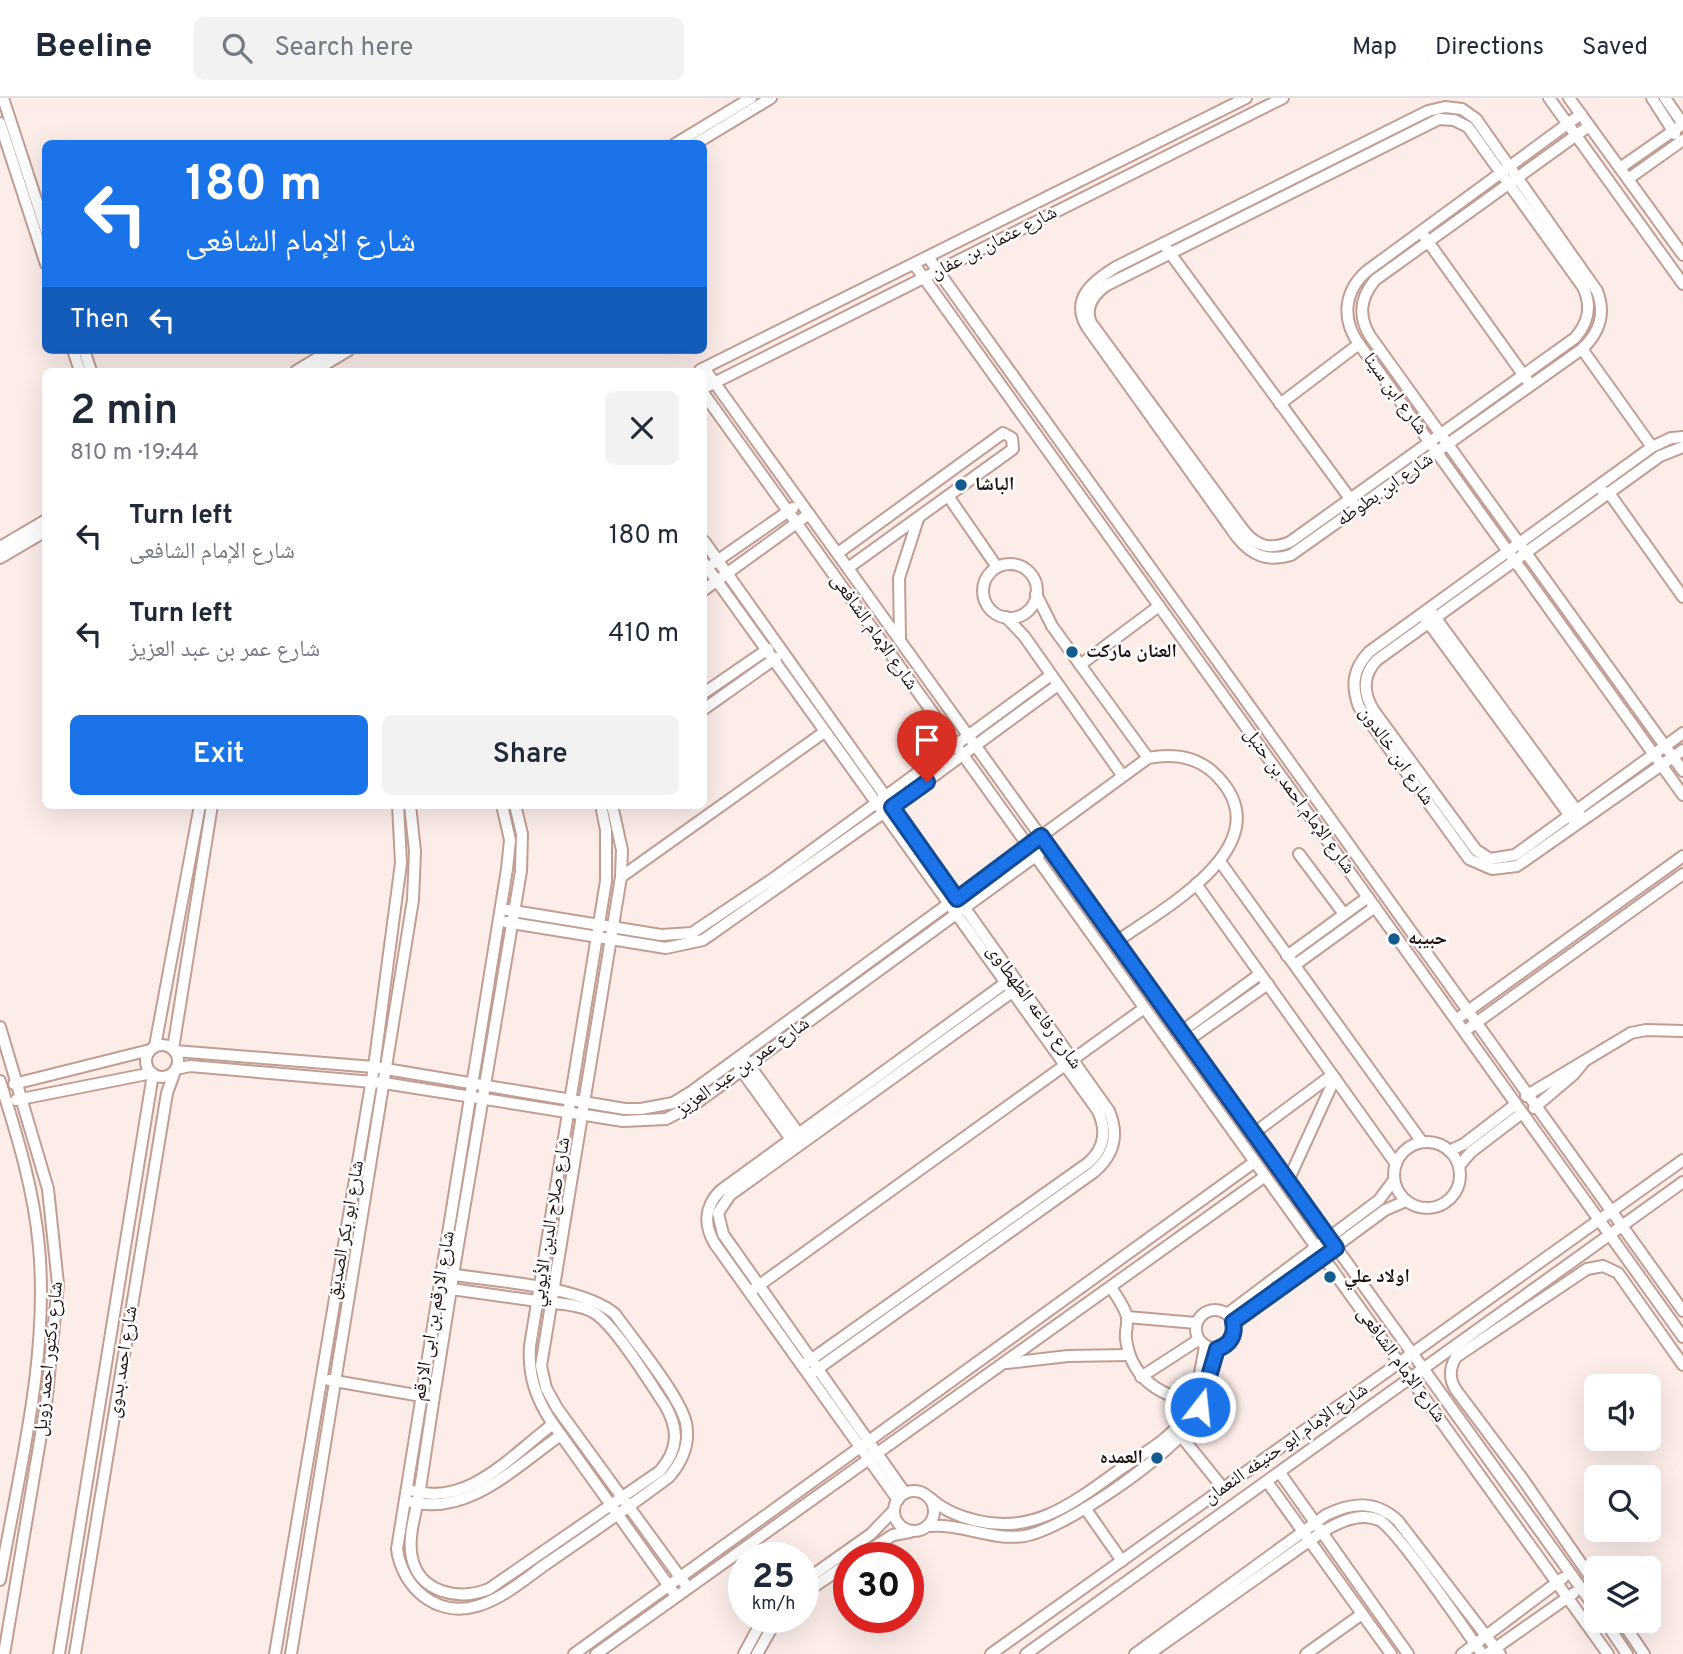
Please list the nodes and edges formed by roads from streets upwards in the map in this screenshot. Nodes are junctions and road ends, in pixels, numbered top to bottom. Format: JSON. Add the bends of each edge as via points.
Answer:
{"nodes":[{"id":1,"x":3,"y":98,"type":"edge"},
{"id":2,"x":751,"y":98,"type":"edge"},
{"id":3,"x":771,"y":98,"type":"edge"},
{"id":4,"x":1245,"y":98,"type":"edge"},
{"id":5,"x":1283,"y":98,"type":"edge"},
{"id":6,"x":1549,"y":98,"type":"edge"},
{"id":7,"x":1570,"y":98,"type":"edge"},
{"id":8,"x":1653,"y":98,"type":"edge"},
{"id":9,"x":1665,"y":98,"type":"edge"},
{"id":10,"x":1581,"y":114,"type":"junction"},
{"id":11,"x":0,"y":123,"type":"edge"},
{"id":12,"x":1568,"y":124,"type":"junction"},
{"id":13,"x":1683,"y":124,"type":"edge"},
{"id":14,"x":1589,"y":126,"type":"junction"},
{"id":15,"x":1672,"y":131,"type":"junction"},
{"id":16,"x":1575,"y":136,"type":"junction"},
{"id":17,"x":682,"y":140,"type":"edge"},
{"id":18,"x":702,"y":140,"type":"edge"},
{"id":19,"x":1682,"y":143,"type":"edge"},
{"id":20,"x":1620,"y":168,"type":"junction"},
{"id":21,"x":1505,"y":169,"type":"junction"},
{"id":22,"x":1628,"y":179,"type":"junction"},
{"id":23,"x":1513,"y":180,"type":"junction"},
{"id":24,"x":42,"y":218,"type":"edge"},
{"id":25,"x":1421,"y":231,"type":"junction"},
{"id":26,"x":1428,"y":241,"type":"junction"},
{"id":27,"x":1163,"y":243,"type":"junction"},
{"id":28,"x":42,"y":252,"type":"edge"},
{"id":29,"x":1170,"y":254,"type":"junction"},
{"id":30,"x":1683,"y":255,"type":"edge"},
{"id":31,"x":928,"y":257,"type":"junction"},
{"id":32,"x":914,"y":264,"type":"junction"},
{"id":33,"x":938,"y":271,"type":"junction"},
{"id":34,"x":924,"y":278,"type":"junction"},
{"id":35,"x":1683,"y":284,"type":"edge"},
{"id":36,"x":1085,"y":306,"type":"junction"},
{"id":37,"x":1359,"y":344,"type":"junction"},
{"id":38,"x":1582,"y":349,"type":"junction"},
{"id":39,"x":324,"y":354,"type":"edge"},
{"id":40,"x":342,"y":354,"type":"edge"},
{"id":41,"x":301,"y":368,"type":"edge"},
{"id":42,"x":319,"y":368,"type":"edge"},
{"id":43,"x":705,"y":368,"type":"edge"},
{"id":44,"x":1524,"y":375,"type":"junction"},
{"id":45,"x":707,"y":376,"type":"edge"},
{"id":46,"x":714,"y":382,"type":"junction"},
{"id":47,"x":707,"y":386,"type":"edge"},
{"id":48,"x":1531,"y":386,"type":"junction"},
{"id":49,"x":707,"y":398,"type":"edge"},
{"id":50,"x":1280,"y":404,"type":"junction"},
{"id":51,"x":1035,"y":410,"type":"junction"},
{"id":52,"x":1024,"y":418,"type":"junction"},
{"id":53,"x":1046,"y":425,"type":"junction"},
{"id":54,"x":1166,"y":431,"type":"junction"},
{"id":55,"x":1035,"y":433,"type":"junction"},
{"id":56,"x":1440,"y":435,"type":"junction"},
{"id":57,"x":1683,"y":437,"type":"edge"},
{"id":58,"x":1430,"y":443,"type":"junction"},
{"id":59,"x":1448,"y":446,"type":"junction"},
{"id":60,"x":1652,"y":447,"type":"junction"},
{"id":61,"x":1683,"y":447,"type":"edge"},
{"id":62,"x":1437,"y":453,"type":"junction"},
{"id":63,"x":1602,"y":483,"type":"junction"},
{"id":64,"x":1609,"y":493,"type":"junction"},
{"id":65,"x":948,"y":496,"type":"junction"},
{"id":66,"x":1351,"y":499,"type":"junction"},
{"id":67,"x":801,"y":502,"type":"junction"},
{"id":68,"x":1358,"y":509,"type":"junction"},
{"id":69,"x":788,"y":511,"type":"junction"},
{"id":70,"x":809,"y":514,"type":"junction"},
{"id":71,"x":919,"y":518,"type":"junction"},
{"id":72,"x":42,"y":522,"type":"edge"},
{"id":73,"x":796,"y":524,"type":"junction"},
{"id":74,"x":42,"y":533,"type":"edge"},
{"id":75,"x":707,"y":545,"type":"edge"},
{"id":76,"x":0,"y":547,"type":"edge"},
{"id":77,"x":1522,"y":548,"type":"junction"},
{"id":78,"x":838,"y":553,"type":"junction"},
{"id":79,"x":1511,"y":556,"type":"junction"},
{"id":80,"x":0,"y":558,"type":"edge"},
{"id":81,"x":718,"y":560,"type":"junction"},
{"id":82,"x":707,"y":566,"type":"edge"},
{"id":83,"x":997,"y":567,"type":"junction"},
{"id":84,"x":848,"y":568,"type":"junction"},
{"id":85,"x":707,"y":570,"type":"edge"},
{"id":86,"x":727,"y":573,"type":"junction"},
{"id":87,"x":716,"y":581,"type":"junction"},
{"id":88,"x":707,"y":588,"type":"edge"},
{"id":89,"x":1036,"y":594,"type":"junction"},
{"id":90,"x":1683,"y":597,"type":"edge"},
{"id":91,"x":1159,"y":606,"type":"junction"},
{"id":92,"x":1429,"y":615,"type":"junction"},
{"id":93,"x":1006,"y":617,"type":"junction"},
{"id":94,"x":901,"y":642,"type":"junction"},
{"id":95,"x":776,"y":643,"type":"junction"},
{"id":96,"x":764,"y":651,"type":"junction"},
{"id":97,"x":783,"y":654,"type":"junction"},
{"id":98,"x":772,"y":661,"type":"junction"},
{"id":99,"x":1080,"y":665,"type":"junction"},
{"id":100,"x":1051,"y":675,"type":"junction"},
{"id":101,"x":1058,"y":685,"type":"junction"},
{"id":102,"x":707,"y":691,"type":"edge"},
{"id":103,"x":1240,"y":694,"type":"junction"},
{"id":104,"x":1228,"y":701,"type":"junction"},
{"id":105,"x":707,"y":707,"type":"edge"},
{"id":106,"x":824,"y":733,"type":"junction"},
{"id":107,"x":1683,"y":733,"type":"edge"},
{"id":108,"x":969,"y":736,"type":"junction"},
{"id":109,"x":955,"y":746,"type":"junction"},
{"id":110,"x":976,"y":746,"type":"junction"},
{"id":111,"x":1664,"y":747,"type":"junction"},
{"id":112,"x":1683,"y":750,"type":"edge"},
{"id":113,"x":1654,"y":754,"type":"junction"},
{"id":114,"x":962,"y":756,"type":"junction"},
{"id":115,"x":1148,"y":758,"type":"junction"},
{"id":116,"x":1673,"y":758,"type":"junction"},
{"id":117,"x":1662,"y":765,"type":"junction"},
{"id":118,"x":1683,"y":771,"type":"edge"},
{"id":119,"x":1122,"y":775,"type":"junction"},
{"id":120,"x":1683,"y":794,"type":"edge"},
{"id":121,"x":885,"y":797,"type":"junction"},
{"id":122,"x":875,"y":804,"type":"junction"},
{"id":123,"x":199,"y":809,"type":"edge"},
{"id":124,"x":211,"y":809,"type":"edge"},
{"id":125,"x":398,"y":809,"type":"edge"},
{"id":126,"x":410,"y":809,"type":"edge"},
{"id":127,"x":503,"y":809,"type":"edge"},
{"id":128,"x":516,"y":809,"type":"edge"},
{"id":129,"x":602,"y":809,"type":"edge"},
{"id":130,"x":613,"y":809,"type":"edge"},
{"id":131,"x":887,"y":811,"type":"junction"},
{"id":132,"x":1577,"y":818,"type":"junction"},
{"id":133,"x":1041,"y":836,"type":"junction"},
{"id":134,"x":1027,"y":847,"type":"junction"},
{"id":135,"x":1048,"y":847,"type":"junction"},
{"id":136,"x":1353,"y":852,"type":"junction"},
{"id":137,"x":1300,"y":854,"type":"dead end"},
{"id":138,"x":1683,"y":856,"type":"edge"},
{"id":139,"x":1034,"y":857,"type":"junction"},
{"id":140,"x":1341,"y":860,"type":"junction"},
{"id":141,"x":1221,"y":863,"type":"junction"},
{"id":142,"x":1683,"y":874,"type":"edge"},
{"id":143,"x":621,"y":877,"type":"junction"},
{"id":144,"x":1196,"y":884,"type":"junction"},
{"id":145,"x":1368,"y":897,"type":"junction"},
{"id":146,"x":952,"y":902,"type":"junction"},
{"id":147,"x":1375,"y":907,"type":"junction"},
{"id":148,"x":960,"y":913,"type":"junction"},
{"id":149,"x":1344,"y":914,"type":"junction"},
{"id":150,"x":500,"y":915,"type":"junction"},
{"id":151,"x":513,"y":917,"type":"junction"},
{"id":152,"x":598,"y":925,"type":"junction"},
{"id":153,"x":612,"y":934,"type":"junction"},
{"id":154,"x":596,"y":937,"type":"junction"},
{"id":155,"x":1116,"y":942,"type":"junction"},
{"id":156,"x":1291,"y":960,"type":"junction"},
{"id":157,"x":1260,"y":974,"type":"junction"},
{"id":158,"x":1268,"y":984,"type":"junction"},
{"id":159,"x":1013,"y":985,"type":"junction"},
{"id":160,"x":1143,"y":1009,"type":"junction"},
{"id":161,"x":1466,"y":1012,"type":"junction"},
{"id":162,"x":1455,"y":1019,"type":"junction"},
{"id":163,"x":1475,"y":1024,"type":"junction"},
{"id":164,"x":0,"y":1027,"type":"edge"},
{"id":165,"x":1683,"y":1031,"type":"edge"},
{"id":166,"x":1464,"y":1032,"type":"junction"},
{"id":167,"x":1184,"y":1036,"type":"junction"},
{"id":168,"x":1170,"y":1046,"type":"junction"},
{"id":169,"x":152,"y":1048,"type":"junction"},
{"id":170,"x":174,"y":1050,"type":"junction"},
{"id":171,"x":1584,"y":1061,"type":"junction"},
{"id":172,"x":1068,"y":1062,"type":"junction"},
{"id":173,"x":742,"y":1063,"type":"junction"},
{"id":174,"x":380,"y":1068,"type":"junction"},
{"id":175,"x":176,"y":1070,"type":"junction"},
{"id":176,"x":153,"y":1073,"type":"junction"},
{"id":177,"x":1333,"y":1076,"type":"junction"},
{"id":178,"x":18,"y":1083,"type":"junction"},
{"id":179,"x":377,"y":1083,"type":"junction"},
{"id":180,"x":472,"y":1083,"type":"junction"},
{"id":181,"x":1,"y":1085,"type":"edge"},
{"id":182,"x":484,"y":1085,"type":"junction"},
{"id":183,"x":470,"y":1096,"type":"junction"},
{"id":184,"x":1526,"y":1096,"type":"junction"},
{"id":185,"x":23,"y":1098,"type":"junction"},
{"id":186,"x":482,"y":1098,"type":"junction"},
{"id":187,"x":570,"y":1100,"type":"junction"},
{"id":188,"x":584,"y":1102,"type":"junction"},
{"id":189,"x":3,"y":1104,"type":"edge"},
{"id":190,"x":1519,"y":1108,"type":"junction"},
{"id":191,"x":1535,"y":1108,"type":"junction"},
{"id":192,"x":569,"y":1112,"type":"junction"},
{"id":193,"x":582,"y":1115,"type":"junction"},
{"id":194,"x":1254,"y":1133,"type":"junction"},
{"id":195,"x":797,"y":1141,"type":"junction"},
{"id":196,"x":1422,"y":1142,"type":"junction"},
{"id":197,"x":1449,"y":1151,"type":"junction"},
{"id":198,"x":1683,"y":1160,"type":"edge"},
{"id":199,"x":1253,"y":1163,"type":"junction"},
{"id":200,"x":1396,"y":1164,"type":"junction"},
{"id":201,"x":1459,"y":1167,"type":"junction"},
{"id":202,"x":1264,"y":1177,"type":"junction"},
{"id":203,"x":1394,"y":1180,"type":"junction"},
{"id":204,"x":1288,"y":1181,"type":"junction"},
{"id":205,"x":1683,"y":1182,"type":"edge"},
{"id":206,"x":1406,"y":1201,"type":"junction"},
{"id":207,"x":1611,"y":1212,"type":"junction"},
{"id":208,"x":1599,"y":1221,"type":"junction"},
{"id":209,"x":1622,"y":1226,"type":"junction"},
{"id":210,"x":1610,"y":1235,"type":"junction"},
{"id":211,"x":972,"y":1244,"type":"junction"},
{"id":212,"x":1332,"y":1244,"type":"junction"},
{"id":213,"x":1319,"y":1253,"type":"junction"},
{"id":214,"x":979,"y":1254,"type":"junction"},
{"id":215,"x":448,"y":1274,"type":"junction"},
{"id":216,"x":1111,"y":1287,"type":"junction"},
{"id":217,"x":445,"y":1288,"type":"junction"},
{"id":218,"x":540,"y":1289,"type":"junction"},
{"id":219,"x":754,"y":1289,"type":"junction"},
{"id":220,"x":552,"y":1297,"type":"junction"},
{"id":221,"x":537,"y":1301,"type":"junction"},
{"id":222,"x":1683,"y":1311,"type":"edge"},
{"id":223,"x":1127,"y":1317,"type":"junction"},
{"id":224,"x":1230,"y":1318,"type":"junction"},
{"id":225,"x":1196,"y":1323,"type":"junction"},
{"id":226,"x":1683,"y":1337,"type":"edge"},
{"id":227,"x":1207,"y":1345,"type":"junction"},
{"id":228,"x":1413,"y":1354,"type":"junction"},
{"id":229,"x":1129,"y":1355,"type":"junction"},
{"id":230,"x":806,"y":1362,"type":"junction"},
{"id":231,"x":1002,"y":1364,"type":"junction"},
{"id":232,"x":1400,"y":1364,"type":"junction"},
{"id":233,"x":1683,"y":1365,"type":"edge"},
{"id":234,"x":1425,"y":1369,"type":"junction"},
{"id":235,"x":813,"y":1372,"type":"junction"},
{"id":236,"x":1142,"y":1377,"type":"junction"},
{"id":237,"x":321,"y":1379,"type":"junction"},
{"id":238,"x":1411,"y":1379,"type":"junction"},
{"id":239,"x":335,"y":1381,"type":"junction"},
{"id":240,"x":421,"y":1396,"type":"junction"},
{"id":241,"x":433,"y":1398,"type":"junction"},
{"id":242,"x":1193,"y":1402,"type":"junction"},
{"id":243,"x":553,"y":1424,"type":"junction"},
{"id":244,"x":561,"y":1435,"type":"junction"},
{"id":245,"x":1181,"y":1436,"type":"junction"},
{"id":246,"x":864,"y":1444,"type":"junction"},
{"id":247,"x":873,"y":1456,"type":"junction"},
{"id":248,"x":1511,"y":1462,"type":"junction"},
{"id":249,"x":1499,"y":1471,"type":"junction"},
{"id":250,"x":1280,"y":1474,"type":"junction"},
{"id":251,"x":1522,"y":1478,"type":"junction"},
{"id":252,"x":1268,"y":1483,"type":"junction"},
{"id":253,"x":1511,"y":1487,"type":"junction"},
{"id":254,"x":1223,"y":1488,"type":"junction"},
{"id":255,"x":405,"y":1495,"type":"junction"},
{"id":256,"x":622,"y":1496,"type":"junction"},
{"id":257,"x":419,"y":1498,"type":"junction"},
{"id":258,"x":930,"y":1498,"type":"junction"},
{"id":259,"x":899,"y":1501,"type":"junction"},
{"id":260,"x":611,"y":1504,"type":"junction"},
{"id":261,"x":630,"y":1506,"type":"junction"},
{"id":262,"x":1085,"y":1508,"type":"junction"},
{"id":263,"x":619,"y":1514,"type":"junction"},
{"id":264,"x":929,"y":1526,"type":"junction"},
{"id":265,"x":1319,"y":1527,"type":"junction"},
{"id":266,"x":911,"y":1531,"type":"junction"},
{"id":267,"x":1306,"y":1536,"type":"junction"},
{"id":268,"x":882,"y":1542,"type":"edge"},
{"id":269,"x":2,"y":1557,"type":"edge"},
{"id":270,"x":20,"y":1561,"type":"junction"},
{"id":271,"x":1122,"y":1562,"type":"junction"},
{"id":272,"x":1584,"y":1567,"type":"edge"},
{"id":273,"x":819,"y":1571,"type":"edge"},
{"id":274,"x":524,"y":1572,"type":"junction"},
{"id":275,"x":1571,"y":1572,"type":"junction"},
{"id":276,"x":1,"y":1574,"type":"edge"},
{"id":277,"x":18,"y":1575,"type":"junction"},
{"id":278,"x":680,"y":1577,"type":"junction"},
{"id":279,"x":1558,"y":1583,"type":"junction"},
{"id":280,"x":668,"y":1585,"type":"junction"},
{"id":281,"x":1581,"y":1587,"type":"junction"},
{"id":282,"x":688,"y":1588,"type":"junction"},
{"id":283,"x":1584,"y":1591,"type":"edge"},
{"id":284,"x":1544,"y":1593,"type":"junction"},
{"id":285,"x":676,"y":1596,"type":"junction"},
{"id":286,"x":1568,"y":1597,"type":"junction"},
{"id":287,"x":1553,"y":1607,"type":"junction"},
{"id":288,"x":1362,"y":1614,"type":"junction"},
{"id":289,"x":755,"y":1633,"type":"edge"},
{"id":290,"x":769,"y":1633,"type":"edge"},
{"id":291,"x":1613,"y":1633,"type":"edge"},
{"id":292,"x":1630,"y":1633,"type":"edge"},
{"id":293,"x":1487,"y":1636,"type":"junction"},
{"id":294,"x":1488,"y":1651,"type":"edge"},
{"id":295,"x":4,"y":1654,"type":"edge"},
{"id":296,"x":59,"y":1654,"type":"edge"},
{"id":297,"x":75,"y":1654,"type":"edge"},
{"id":298,"x":275,"y":1654,"type":"edge"},
{"id":299,"x":291,"y":1654,"type":"edge"},
{"id":300,"x":574,"y":1654,"type":"edge"},
{"id":301,"x":596,"y":1654,"type":"edge"},
{"id":302,"x":744,"y":1654,"type":"edge"},
{"id":303,"x":757,"y":1654,"type":"edge"},
{"id":304,"x":991,"y":1654,"type":"edge"},
{"id":305,"x":1026,"y":1654,"type":"edge"},
{"id":306,"x":1135,"y":1654,"type":"edge"},
{"id":307,"x":1149,"y":1654,"type":"edge"},
{"id":308,"x":1307,"y":1654,"type":"edge"},
{"id":309,"x":1391,"y":1654,"type":"edge"},
{"id":310,"x":1408,"y":1654,"type":"edge"},
{"id":311,"x":1462,"y":1654,"type":"edge"},
{"id":312,"x":1608,"y":1654,"type":"edge"},
{"id":313,"x":1627,"y":1654,"type":"edge"},
{"id":314,"x":1644,"y":1654,"type":"edge"}],
"edges":[{"from":1,"to":24,"type":"street"},
{"from":2,"to":17,"type":"street"},
{"from":3,"to":18,"type":"street"},
{"from":4,"to":31,"type":"street","name":"شارع عثمان بن عفان"},
{"from":5,"to":33,"type":"street","name":"شارع عثمان بن عفان"},
{"from":6,"to":12,"type":"street"},
{"from":7,"to":10,"type":"street"},
{"from":8,"to":15,"type":"street"},
{"from":9,"to":13,"type":"street"},
{"from":10,"to":12,"type":"street","name":"شارع ابن سينا"},
{"from":10,"to":14,"type":"street"},
{"from":11,"to":28,"type":"street"},
{"from":12,"to":16,"type":"street"},
{"from":12,"to":21,"type":"street","name":"شارع ابن سينا"},
{"from":13,"to":15,"type":"street"},
{"from":14,"to":16,"type":"street","name":"شارع ابن سينا"},
{"from":14,"to":20,"type":"street"},
{"from":15,"to":19,"type":"street"},
{"from":15,"to":20,"type":"street"},
{"from":16,"to":23,"type":"street","name":"شارع ابن سينا"},
{"from":16,"to":35,"type":"street"},
{"from":19,"to":22,"type":"street"},
{"from":20,"to":22,"type":"street"},
{"from":21,"to":23,"type":"street","name":"شارع ابن بطوطه"},
{"from":21,"to":25,"type":"street","name":"شارع ابن سينا"},
{"from":21,"to":27,"type":"street","via":[[1470,113],[1454,107],[1437,108]]},
{"from":21,"to":29,"type":"street","via":[[1468,127],[1439,119]]},
{"from":22,"to":30,"type":"street"},
{"from":23,"to":26,"type":"street","name":"شارع ابن سينا"},
{"from":23,"to":38,"type":"street","name":"شارع ابن بطوطه","via":[[1597,291],[1601,323]]},
{"from":23,"to":44,"type":"street","name":"شارع ابن بطوطه","via":[[1583,287],[1589,308],[1575,338]]},
{"from":25,"to":26,"type":"street"},
{"from":25,"to":37,"type":"street","name":"شارع ابن سينا","via":[[1354,284],[1348,319]]},
{"from":26,"to":44,"type":"street"},
{"from":26,"to":56,"type":"street","name":"شارع ابن سينا","via":[[1375,280],[1363,297],[1362,317],[1370,336]]},
{"from":27,"to":29,"type":"street"},
{"from":27,"to":36,"type":"street","via":[[1095,281],[1086,291]]},
{"from":29,"to":36,"type":"street","via":[[1101,289]]},
{"from":29,"to":50,"type":"street"},
{"from":31,"to":32,"type":"street","name":"شارع عثمان بن عفان"},
{"from":31,"to":33,"type":"street","name":"شارع الإمام احمد بن حنبل"},
{"from":32,"to":34,"type":"street","name":"شارع الإمام احمد بن حنبل"},
{"from":32,"to":43,"type":"street","name":"شارع عثمان بن عفان"},
{"from":33,"to":34,"type":"street","name":"شارع عثمان بن عفان"},
{"from":33,"to":51,"type":"street","name":"شارع الإمام احمد بن حنبل"},
{"from":34,"to":46,"type":"street","name":"شارع عثمان بن عفان"},
{"from":34,"to":52,"type":"street","name":"شارع الإمام احمد بن حنبل"},
{"from":36,"to":54,"type":"street","name":"شارع ابن بطوطه","via":[[1091,323]]},
{"from":37,"to":50,"type":"street"},
{"from":37,"to":58,"type":"street","name":"شارع ابن سينا"},
{"from":38,"to":48,"type":"street","name":"شارع ابن بطوطه"},
{"from":38,"to":60,"type":"street"},
{"from":39,"to":41,"type":"street"},
{"from":40,"to":42,"type":"street"},
{"from":44,"to":48,"type":"street"},
{"from":44,"to":56,"type":"street","name":"شارع ابن بطوطه"},
{"from":45,"to":46,"type":"street","name":"شارع الإمام الشافعى"},
{"from":46,"to":47,"type":"street","name":"شارع عثمان بن عفان"},
{"from":46,"to":67,"type":"street","name":"شارع الإمام الشافعى"},
{"from":48,"to":59,"type":"street","name":"شارع ابن بطوطه"},
{"from":49,"to":69,"type":"street","name":"شارع الإمام الشافعى"},
{"from":50,"to":66,"type":"street"},
{"from":51,"to":52,"type":"street"},
{"from":51,"to":53,"type":"street","name":"شارع الإمام احمد بن حنبل"},
{"from":52,"to":55,"type":"street","name":"شارع الإمام احمد بن حنبل"},
{"from":53,"to":55,"type":"street"},
{"from":53,"to":103,"type":"street","name":"شارع الإمام احمد بن حنبل"},
{"from":54,"to":66,"type":"street","name":"شارع ابن بطوطه","via":[[1260,545],[1290,542]]},
{"from":54,"to":68,"type":"street","name":"شارع ابن بطوطه","via":[[1237,537],[1255,554],[1267,558],[1291,555]]},
{"from":55,"to":91,"type":"street","name":"شارع الإمام احمد بن حنبل"},
{"from":56,"to":58,"type":"street","name":"شارع ابن بطوطه"},
{"from":56,"to":59,"type":"street","name":"شارع ابن سينا"},
{"from":57,"to":60,"type":"street","name":"شارع ابن خالدون"},
{"from":58,"to":62,"type":"street","name":"شارع ابن سينا"},
{"from":58,"to":66,"type":"street","name":"شارع ابن بطوطه"},
{"from":59,"to":62,"type":"street","name":"شارع ابن بطوطه"},
{"from":59,"to":77,"type":"street","name":"شارع ابن سينا"},
{"from":60,"to":63,"type":"street","name":"شارع ابن خالدون"},
{"from":61,"to":64,"type":"street","name":"شارع ابن خالدون","via":[[1660,456]]},
{"from":62,"to":68,"type":"street","name":"شارع ابن بطوطه"},
{"from":62,"to":79,"type":"street","name":"شارع ابن سينا"},
{"from":63,"to":64,"type":"street"},
{"from":63,"to":77,"type":"street","name":"شارع ابن خالدون"},
{"from":64,"to":77,"type":"street","name":"شارع ابن خالدون"},
{"from":64,"to":90,"type":"street"},
{"from":65,"to":71,"type":"street"},
{"from":65,"to":78,"type":"street","via":[[1013,449],[1012,438],[1003,433]]},
{"from":65,"to":83,"type":"street"},
{"from":66,"to":68,"type":"street"},
{"from":67,"to":69,"type":"street"},
{"from":67,"to":70,"type":"street","name":"شارع الإمام الشافعى"},
{"from":69,"to":73,"type":"street","name":"شارع الإمام الشافعى"},
{"from":69,"to":81,"type":"street"},
{"from":70,"to":73,"type":"street"},
{"from":70,"to":78,"type":"street","name":"شارع الإمام الشافعى"},
{"from":71,"to":84,"type":"street"},
{"from":71,"to":94,"type":"street","via":[[899,578]]},
{"from":72,"to":76,"type":"street"},
{"from":73,"to":86,"type":"street"},
{"from":73,"to":109,"type":"street","name":"شارع الإمام الشافعى"},
{"from":74,"to":80,"type":"street"},
{"from":75,"to":81,"type":"street"},
{"from":77,"to":79,"type":"street","name":"شارع ابن خالدون"},
{"from":77,"to":111,"type":"street","name":"شارع ابن سينا"},
{"from":78,"to":84,"type":"street","name":"شارع الإمام الشافعى"},
{"from":79,"to":92,"type":"street","name":"شارع ابن خالدون"},
{"from":79,"to":113,"type":"street","name":"شارع ابن سينا"},
{"from":81,"to":82,"type":"street"},
{"from":81,"to":86,"type":"street","name":"شارع رفاعه الطهطاوى"},
{"from":83,"to":89,"type":"street","via":[[1011,564],[1024,569],[1034,580]]},
{"from":83,"to":93,"type":"street","via":[[985,579],[983,596],[991,610]]},
{"from":84,"to":94,"type":"street","name":"شارع الإمام الشافعى"},
{"from":85,"to":87,"type":"street","name":"شارع رفاعه الطهطاوى"},
{"from":86,"to":87,"type":"street"},
{"from":86,"to":95,"type":"street","name":"شارع رفاعه الطهطاوى"},
{"from":87,"to":88,"type":"street"},
{"from":87,"to":96,"type":"street","name":"شارع رفاعه الطهطاوى"},
{"from":89,"to":93,"type":"street","via":[[1026,612]]},
{"from":89,"to":99,"type":"street","via":[[1046,618]]},
{"from":91,"to":99,"type":"street"},
{"from":91,"to":104,"type":"street","name":"شارع الإمام احمد بن حنبل"},
{"from":92,"to":132,"type":"street"},
{"from":92,"to":132,"type":"street","name":"شارع ابن خالدون","via":[[1362,659],[1354,677],[1359,707],[1476,850],[1499,860],[1515,855]]},
{"from":93,"to":100,"type":"street"},
{"from":94,"to":108,"type":"street","name":"شارع الإمام الشافعى"},
{"from":95,"to":96,"type":"street"},
{"from":95,"to":97,"type":"street","name":"شارع رفاعه الطهطاوى"},
{"from":96,"to":98,"type":"street","name":"شارع رفاعه الطهطاوى"},
{"from":96,"to":102,"type":"street"},
{"from":97,"to":98,"type":"street"},
{"from":97,"to":121,"type":"street","name":"شارع رفاعه الطهطاوى"},
{"from":98,"to":105,"type":"street"},
{"from":98,"to":106,"type":"street","name":"شارع رفاعه الطهطاوى"},
{"from":99,"to":115,"type":"street"},
{"from":100,"to":101,"type":"street"},
{"from":100,"to":108,"type":"street"},
{"from":101,"to":110,"type":"street"},
{"from":101,"to":119,"type":"street"},
{"from":103,"to":104,"type":"street"},
{"from":103,"to":136,"type":"street","name":"شارع الإمام احمد بن حنبل"},
{"from":104,"to":140,"type":"street","name":"شارع الإمام احمد بن حنبل"},
{"from":106,"to":122,"type":"street","name":"شارع رفاعه الطهطاوى"},
{"from":106,"to":143,"type":"street"},
{"from":107,"to":111,"type":"street","name":"شارع ابن خالدون"},
{"from":108,"to":109,"type":"street"},
{"from":108,"to":110,"type":"street","name":"شارع الإمام الشافعى"},
{"from":109,"to":114,"type":"street","name":"شارع الإمام الشافعى"},
{"from":109,"to":121,"type":"street"},
{"from":110,"to":114,"type":"street"},
{"from":110,"to":133,"type":"street","name":"شارع الإمام الشافعى"},
{"from":111,"to":113,"type":"street","name":"شارع ابن خالدون"},
{"from":111,"to":116,"type":"street","name":"شارع ابن سينا"},
{"from":112,"to":116,"type":"street","name":"شارع ابن خالدون"},
{"from":113,"to":117,"type":"street","name":"شارع ابن سينا"},
{"from":113,"to":132,"type":"street","name":"شارع ابن خالدون"},
{"from":114,"to":131,"type":"street"},
{"from":114,"to":134,"type":"street","name":"شارع الإمام الشافعى"},
{"from":115,"to":119,"type":"street","name":"شارع عمر بن عبد العزيز"},
{"from":115,"to":141,"type":"street","via":[[1194,759],[1219,777],[1228,790],[1236,820]]},
{"from":116,"to":117,"type":"street","name":"شارع ابن خالدون"},
{"from":116,"to":118,"type":"street","name":"شارع ابن سينا"},
{"from":117,"to":120,"type":"street","name":"شارع ابن سينا"},
{"from":117,"to":132,"type":"street","name":"شارع ابن خالدون"},
{"from":119,"to":133,"type":"street","name":"شارع عمر بن عبد العزيز"},
{"from":121,"to":122,"type":"street"},
{"from":121,"to":131,"type":"street","name":"شارع رفاعه الطهطاوى"},
{"from":122,"to":131,"type":"street","name":"شارع رفاعه الطهطاوى"},
{"from":122,"to":153,"type":"street","via":[[706,927],[676,936]]},
{"from":123,"to":169,"type":"street"},
{"from":124,"to":170,"type":"street"},
{"from":125,"to":174,"type":"street","name":"شارع ابو بكر الصديق","via":[[401,863]]},
{"from":126,"to":174,"type":"street","name":"شارع ابو بكر الصديق","via":[[413,901]]},
{"from":127,"to":150,"type":"street","name":"شارع الارقم بن ابى الارقم","via":[[510,840]]},
{"from":128,"to":151,"type":"street","name":"شارع الارقم بن ابى الارقم","via":[[522,852]]},
{"from":129,"to":152,"type":"street","name":"شارع صلاح الدين الأيوبي","via":[[608,856]]},
{"from":130,"to":143,"type":"street","name":"شارع صلاح الدين الأيوبي","via":[[622,850]]},
{"from":131,"to":146,"type":"street","name":"شارع رفاعه الطهطاوى"},
{"from":131,"to":153,"type":"street","via":[[703,940],[666,948]]},
{"from":133,"to":134,"type":"street","name":"شارع عمر بن عبد العزيز"},
{"from":133,"to":135,"type":"street","name":"شارع الإمام الشافعى"},
{"from":134,"to":139,"type":"street","name":"شارع الإمام الشافعى"},
{"from":134,"to":146,"type":"street","name":"شارع عمر بن عبد العزيز"},
{"from":135,"to":139,"type":"street","name":"شارع عمر بن عبد العزيز"},
{"from":135,"to":155,"type":"street","name":"شارع الإمام الشافعى"},
{"from":136,"to":140,"type":"street"},
{"from":136,"to":161,"type":"street","name":"شارع الإمام احمد بن حنبل"},
{"from":137,"to":149,"type":"street"},
{"from":138,"to":161,"type":"street"},
{"from":139,"to":148,"type":"street","name":"شارع عمر بن عبد العزيز"},
{"from":139,"to":160,"type":"street","name":"شارع الإمام الشافعى"},
{"from":140,"to":145,"type":"street","name":"شارع الإمام احمد بن حنبل"},
{"from":141,"to":144,"type":"street"},
{"from":141,"to":156,"type":"street"},
{"from":142,"to":163,"type":"street"},
{"from":143,"to":153,"type":"street","name":"شارع صلاح الدين الأيوبي"},
{"from":144,"to":155,"type":"street"},
{"from":144,"to":157,"type":"street"},
{"from":145,"to":147,"type":"street","name":"شارع الإمام احمد بن حنبل"},
{"from":145,"to":149,"type":"street"},
{"from":146,"to":148,"type":"street","name":"شارع رفاعه الطهطاوى"},
{"from":146,"to":173,"type":"street","name":"شارع عمر بن عبد العزيز"},
{"from":147,"to":156,"type":"street"},
{"from":147,"to":162,"type":"street","name":"شارع الإمام احمد بن حنبل"},
{"from":148,"to":159,"type":"street","name":"شارع رفاعه الطهطاوى"},
{"from":148,"to":173,"type":"street","name":"شارع عمر بن عبد العزيز"},
{"from":149,"to":156,"type":"street"},
{"from":150,"to":151,"type":"street"},
{"from":150,"to":180,"type":"street","name":"شارع الارقم بن ابى الارقم"},
{"from":151,"to":152,"type":"street"},
{"from":151,"to":154,"type":"street"},
{"from":151,"to":182,"type":"street","name":"شارع الارقم بن ابى الارقم"},
{"from":152,"to":153,"type":"street"},
{"from":152,"to":154,"type":"street","name":"شارع صلاح الدين الأيوبي"},
{"from":153,"to":154,"type":"street"},
{"from":153,"to":188,"type":"street","name":"شارع صلاح الدين الأيوبي"},
{"from":154,"to":187,"type":"street","name":"شارع صلاح الدين الأيوبي"},
{"from":155,"to":167,"type":"street","name":"شارع الإمام الشافعى"},
{"from":156,"to":196,"type":"street"},
{"from":157,"to":158,"type":"street"},
{"from":157,"to":167,"type":"street"},
{"from":158,"to":167,"type":"street"},
{"from":158,"to":177,"type":"street"},
{"from":159,"to":172,"type":"street","name":"شارع رفاعه الطهطاوى"},
{"from":159,"to":195,"type":"street"},
{"from":160,"to":168,"type":"street","name":"شارع الإمام الشافعى"},
{"from":160,"to":172,"type":"street"},
{"from":161,"to":162,"type":"street"},
{"from":161,"to":163,"type":"street","name":"شارع الإمام احمد بن حنبل"},
{"from":162,"to":166,"type":"street","name":"شارع الإمام احمد بن حنبل"},
{"from":163,"to":166,"type":"street"},
{"from":163,"to":184,"type":"street","name":"شارع الإمام احمد بن حنبل"},
{"from":164,"to":178,"type":"street","name":"شارع دكتور احمد زويل"},
{"from":165,"to":171,"type":"street","via":[[1631,1033]]},
{"from":166,"to":190,"type":"street","name":"شارع الإمام احمد بن حنبل"},
{"from":167,"to":168,"type":"street"},
{"from":167,"to":194,"type":"street","name":"شارع الإمام الشافعى"},
{"from":168,"to":199,"type":"street","name":"شارع الإمام الشافعى"},
{"from":169,"to":170,"type":"street","via":[[163,1045]]},
{"from":169,"to":176,"type":"street","via":[[147,1064]]},
{"from":169,"to":178,"type":"street"},
{"from":170,"to":174,"type":"street","name":"شارع عمر بن عبد العزيز"},
{"from":170,"to":175,"type":"street"},
{"from":171,"to":184,"type":"street"},
{"from":171,"to":191,"type":"street"},
{"from":172,"to":211,"type":"street","name":"شارع رفاعه الطهطاوى","via":[[1103,1122],[1102,1147],[1088,1163]]},
{"from":172,"to":214,"type":"street","name":"شارع رفاعه الطهطاوى","via":[[1109,1111],[1114,1124],[1111,1152],[1094,1172]]},
{"from":172,"to":219,"type":"street"},
{"from":173,"to":188,"type":"street","name":"شارع عمر بن عبد العزيز","via":[[673,1103],[641,1109]]},
{"from":173,"to":193,"type":"street","name":"شارع عمر بن عبد العزيز","via":[[695,1104],[666,1119],[638,1122]]},
{"from":173,"to":195,"type":"street"},
{"from":174,"to":179,"type":"street","name":"شارع ابو بكر الصديق"},
{"from":174,"to":180,"type":"street","name":"شارع عمر بن عبد العزيز"},
{"from":175,"to":176,"type":"street","via":[[162,1077]]},
{"from":175,"to":179,"type":"street","name":"شارع عمر بن عبد العزيز","via":[[190,1066]]},
{"from":175,"to":297,"type":"street","name":"شارع احمد بدوى","via":[[167,1093]]},
{"from":176,"to":185,"type":"street"},
{"from":176,"to":296,"type":"street","name":"شارع احمد بدوى"},
{"from":177,"to":194,"type":"street"},
{"from":177,"to":200,"type":"street"},
{"from":177,"to":204,"type":"street"},
{"from":178,"to":181,"type":"street"},
{"from":178,"to":185,"type":"street","name":"شارع دكتور احمد زويل"},
{"from":179,"to":183,"type":"street","name":"شارع عمر بن عبد العزيز"},
{"from":179,"to":237,"type":"street","name":"شارع ابو بكر الصديق"},
{"from":179,"to":239,"type":"street","name":"شارع ابو بكر الصديق"},
{"from":180,"to":182,"type":"street","name":"شارع عمر بن عبد العزيز"},
{"from":180,"to":183,"type":"street","name":"شارع الارقم بن ابى الارقم"},
{"from":181,"to":189,"type":"street","name":"شارع دكتور احمد زويل"},
{"from":182,"to":186,"type":"street","name":"شارع الارقم بن ابى الارقم"},
{"from":182,"to":187,"type":"street","name":"شارع عمر بن عبد العزيز"},
{"from":183,"to":186,"type":"street","name":"شارع عمر بن عبد العزيز"},
{"from":183,"to":215,"type":"street","name":"شارع الارقم بن ابى الارقم"},
{"from":184,"to":191,"type":"street","name":"شارع الإمام احمد بن حنبل"},
{"from":185,"to":189,"type":"street"},
{"from":185,"to":270,"type":"street","name":"شارع دكتور احمد زويل","via":[[48,1189],[58,1284],[47,1405]]},
{"from":186,"to":192,"type":"street","name":"شارع عمر بن عبد العزيز"},
{"from":186,"to":215,"type":"street","name":"شارع الارقم بن ابى الارقم"},
{"from":187,"to":188,"type":"street","name":"شارع عمر بن عبد العزيز"},
{"from":187,"to":192,"type":"street","name":"شارع صلاح الدين الأيوبي"},
{"from":188,"to":193,"type":"street","name":"شارع صلاح الدين الأيوبي"},
{"from":189,"to":269,"type":"street","name":"شارع دكتور احمد زويل","via":[[34,1208],[41,1306],[32,1393]]},
{"from":190,"to":197,"type":"street"},
{"from":190,"to":201,"type":"street"},
{"from":190,"to":208,"type":"street","name":"شارع الإمام احمد بن حنبل"},
{"from":191,"to":207,"type":"street","name":"شارع الإمام احمد بن حنبل"},
{"from":192,"to":193,"type":"street","name":"شارع عمر بن عبد العزيز"},
{"from":192,"to":218,"type":"street","name":"شارع صلاح الدين الأيوبي"},
{"from":193,"to":220,"type":"street","name":"شارع صلاح الدين الأيوبي"},
{"from":194,"to":204,"type":"street","name":"شارع الإمام الشافعى"},
{"from":195,"to":219,"type":"street","via":[[730,1195],[718,1213],[723,1234]]},
{"from":196,"to":197,"type":"street"},
{"from":196,"to":200,"type":"street","via":[[1409,1147]]},
{"from":197,"to":201,"type":"street"},
{"from":198,"to":207,"type":"street","name":"شارع الإمام ابو حنيفه النعمان"},
{"from":199,"to":202,"type":"street","name":"شارع الإمام الشافعى"},
{"from":199,"to":246,"type":"street"},
{"from":200,"to":203,"type":"street"},
{"from":201,"to":206,"type":"street","via":[[1458,1187],[1445,1203],[1426,1208]]},
{"from":202,"to":213,"type":"street","name":"شارع الإمام الشافعى"},
{"from":202,"to":216,"type":"street"},
{"from":203,"to":206,"type":"street"},
{"from":203,"to":212,"type":"street"},
{"from":204,"to":212,"type":"street","name":"شارع الإمام الشافعى"},
{"from":205,"to":209,"type":"street","name":"شارع الإمام ابو حنيفه النعمان"},
{"from":206,"to":212,"type":"street"},
{"from":207,"to":208,"type":"street","name":"شارع الإمام ابو حنيفه النعمان"},
{"from":207,"to":209,"type":"street","name":"شارع الإمام احمد بن حنبل"},
{"from":208,"to":210,"type":"street","name":"شارع الإمام احمد بن حنبل"},
{"from":208,"to":228,"type":"street","name":"شارع الإمام ابو حنيفه النعمان"},
{"from":209,"to":210,"type":"street","name":"شارع الإمام ابو حنيفه النعمان"},
{"from":209,"to":222,"type":"street","name":"شارع الإمام احمد بن حنبل"},
{"from":210,"to":226,"type":"street","name":"شارع الإمام احمد بن حنبل"},
{"from":210,"to":234,"type":"street","name":"شارع الإمام ابو حنيفه النعمان"},
{"from":211,"to":214,"type":"street"},
{"from":211,"to":230,"type":"street","name":"شارع رفاعه الطهطاوى"},
{"from":212,"to":213,"type":"street"},
{"from":212,"to":228,"type":"street","name":"شارع الإمام الشافعى"},
{"from":213,"to":224,"type":"street"},
{"from":213,"to":232,"type":"street","name":"شارع الإمام الشافعى"},
{"from":214,"to":235,"type":"street","name":"شارع رفاعه الطهطاوى"},
{"from":215,"to":217,"type":"street","name":"شارع الارقم بن ابى الارقم"},
{"from":215,"to":218,"type":"street"},
{"from":216,"to":223,"type":"street"},
{"from":216,"to":231,"type":"street"},
{"from":217,"to":221,"type":"street"},
{"from":217,"to":240,"type":"street","name":"شارع الارقم بن ابى الارقم"},
{"from":217,"to":241,"type":"street","name":"شارع الارقم بن ابى الارقم"},
{"from":218,"to":220,"type":"street"},
{"from":218,"to":221,"type":"street","name":"شارع صلاح الدين الأيوبي"},
{"from":219,"to":230,"type":"street"},
{"from":220,"to":221,"type":"street"},
{"from":220,"to":256,"type":"street","name":"شارع صلاح الدين الأيوبي","via":[[541,1355],[546,1388]]},
{"from":220,"to":256,"type":"street","name":"شارع الارقم بن ابى الارقم","via":[[601,1317],[673,1419],[676,1435],[669,1461]]},
{"from":220,"to":261,"type":"street","name":"شارع الارقم بن ابى الارقم","via":[[592,1299],[615,1314],[681,1408],[686,1422],[685,1452],[679,1466]]},
{"from":221,"to":243,"type":"street","name":"شارع صلاح الدين الأيوبي","via":[[530,1375]]},
{"from":223,"to":225,"type":"street"},
{"from":223,"to":229,"type":"street"},
{"from":224,"to":225,"type":"street","via":[[1211,1310]]},
{"from":224,"to":227,"type":"street","via":[[1234,1332],[1230,1341]]},
{"from":225,"to":227,"type":"street"},
{"from":227,"to":236,"type":"street"},
{"from":227,"to":242,"type":"street"},
{"from":227,"to":245,"type":"street","via":[[1200,1407]]},
{"from":228,"to":232,"type":"street","name":"شارع الإمام ابو حنيفه النعمان"},
{"from":228,"to":234,"type":"street","name":"شارع الإمام الشافعى"},
{"from":229,"to":231,"type":"street"},
{"from":229,"to":236,"type":"street"},
{"from":230,"to":235,"type":"street"},
{"from":231,"to":247,"type":"street"},
{"from":232,"to":238,"type":"street","name":"شارع الإمام الشافعى"},
{"from":232,"to":254,"type":"street","name":"شارع الإمام ابو حنيفه النعمان"},
{"from":233,"to":248,"type":"street","via":[[1618,1273],[1603,1266],[1587,1269],[1452,1363],[1452,1384]]},
{"from":234,"to":238,"type":"street","name":"شارع الإمام ابو حنيفه النعمان"},
{"from":234,"to":249,"type":"street","name":"شارع الإمام الشافعى"},
{"from":235,"to":246,"type":"street"},
{"from":236,"to":242,"type":"street","via":[[1173,1398]]},
{"from":237,"to":239,"type":"street"},
{"from":237,"to":298,"type":"street","name":"شارع ابو بكر الصديق"},
{"from":238,"to":250,"type":"street","name":"شارع الإمام ابو حنيفه النعمان"},
{"from":238,"to":279,"type":"street","name":"شارع الإمام الشافعى"},
{"from":239,"to":240,"type":"street"},
{"from":239,"to":299,"type":"street","name":"شارع ابو بكر الصديق"},
{"from":240,"to":241,"type":"street"},
{"from":240,"to":255,"type":"street","name":"شارع الارقم بن ابى الارقم"},
{"from":241,"to":257,"type":"street","name":"شارع الارقم بن ابى الارقم"},
{"from":242,"to":258,"type":"street","via":[[1169,1435],[1080,1499],[1040,1520],[1006,1525],[982,1522],[949,1512]]},
{"from":243,"to":244,"type":"street","name":"شارع صلاح الدين الأيوبي"},
{"from":243,"to":257,"type":"street","via":[[467,1488]]},
{"from":244,"to":257,"type":"street","via":[[471,1497],[439,1506]]},
{"from":244,"to":260,"type":"street","name":"شارع صلاح الدين الأيوبي"},
{"from":245,"to":254,"type":"street"},
{"from":245,"to":262,"type":"street"},
{"from":246,"to":247,"type":"street"},
{"from":246,"to":278,"type":"street"},
{"from":247,"to":259,"type":"street"},
{"from":247,"to":282,"type":"street"},
{"from":248,"to":249,"type":"street"},
{"from":248,"to":251,"type":"street"},
{"from":249,"to":253,"type":"street","name":"شارع الإمام الشافعى"},
{"from":250,"to":252,"type":"street","name":"شارع الإمام ابو حنيفه النعمان"},
{"from":250,"to":265,"type":"street"},
{"from":251,"to":253,"type":"street"},
{"from":251,"to":272,"type":"street"},
{"from":252,"to":267,"type":"street"},
{"from":252,"to":305,"type":"street","name":"شارع الإمام ابو حنيفه النعمان"},
{"from":253,"to":275,"type":"street","name":"شارع الإمام الشافعى"},
{"from":254,"to":271,"type":"street","name":"شارع الإمام ابو حنيفه النعمان"},
{"from":255,"to":257,"type":"street"},
{"from":255,"to":274,"type":"street","name":"شارع الارقم بن ابى الارقم","via":[[398,1557],[404,1578],[417,1593],[439,1605],[467,1608],[490,1601]]},
{"from":256,"to":260,"type":"street","name":"شارع الارقم بن ابى الارقم"},
{"from":256,"to":261,"type":"street","name":"شارع صلاح الدين الأيوبي"},
{"from":257,"to":274,"type":"street","name":"شارع الارقم بن ابى الارقم","via":[[411,1557],[423,1580],[433,1588],[458,1595],[479,1593]]},
{"from":258,"to":259,"type":"street","via":[[916,1491]]},
{"from":258,"to":264,"type":"street","via":[[935,1513]]},
{"from":259,"to":266,"type":"street","via":[[898,1524]]},
{"from":259,"to":273,"type":"street","via":[[871,1534]]},
{"from":260,"to":263,"type":"street","name":"شارع صلاح الدين الأيوبي"},
{"from":260,"to":274,"type":"street","name":"شارع الارقم بن ابى الارقم"},
{"from":261,"to":263,"type":"street","name":"شارع الارقم بن ابى الارقم"},
{"from":261,"to":278,"type":"street","name":"شارع صلاح الدين الأيوبي"},
{"from":262,"to":264,"type":"street","via":[[1026,1536]]},
{"from":262,"to":271,"type":"street"},
{"from":263,"to":274,"type":"street","name":"شارع الارقم بن ابى الارقم"},
{"from":263,"to":280,"type":"street","name":"شارع صلاح الدين الأيوبي"},
{"from":264,"to":266,"type":"street"},
{"from":265,"to":267,"type":"street"},
{"from":265,"to":293,"type":"street","via":[[1350,1506],[1388,1512]]},
{"from":265,"to":294,"type":"street","via":[[1352,1518],[1372,1518],[1388,1526]]},
{"from":265,"to":310,"type":"street"},
{"from":266,"to":268,"type":"street"},
{"from":267,"to":288,"type":"street"},
{"from":267,"to":306,"type":"street"},
{"from":267,"to":307,"type":"street"},
{"from":269,"to":270,"type":"street"},
{"from":269,"to":276,"type":"street","name":"شارع دكتور احمد زويل"},
{"from":270,"to":277,"type":"street","name":"شارع دكتور احمد زويل"},
{"from":271,"to":304,"type":"street","name":"شارع الإمام ابو حنيفه النعمان"},
{"from":275,"to":279,"type":"street"},
{"from":275,"to":281,"type":"street","name":"شارع الإمام الشافعى"},
{"from":276,"to":277,"type":"street"},
{"from":277,"to":295,"type":"street","name":"شارع دكتور احمد زويل"},
{"from":278,"to":280,"type":"street"},
{"from":278,"to":282,"type":"street","name":"شارع صلاح الدين الأيوبي"},
{"from":279,"to":284,"type":"street"},
{"from":279,"to":286,"type":"street","name":"شارع الإمام الشافعى"},
{"from":280,"to":285,"type":"street","name":"شارع صلاح الدين الأيوبي"},
{"from":280,"to":300,"type":"street"},
{"from":281,"to":283,"type":"street","name":"شارع الإمام الشافعى"},
{"from":281,"to":286,"type":"street"},
{"from":282,"to":285,"type":"street"},
{"from":284,"to":287,"type":"street","via":[[1552,1598]]},
{"from":284,"to":293,"type":"street"},
{"from":285,"to":301,"type":"street"},
{"from":286,"to":287,"type":"street"},
{"from":286,"to":312,"type":"street","name":"شارع الإمام الشافعى"},
{"from":287,"to":294,"type":"street"},
{"from":288,"to":308,"type":"street"},
{"from":288,"to":309,"type":"street"},
{"from":289,"to":302,"type":"street"},
{"from":290,"to":303,"type":"street"},
{"from":291,"to":313,"type":"street"},
{"from":292,"to":314,"type":"street"},
{"from":293,"to":294,"type":"street"},
{"from":294,"to":311,"type":"street"}]}
